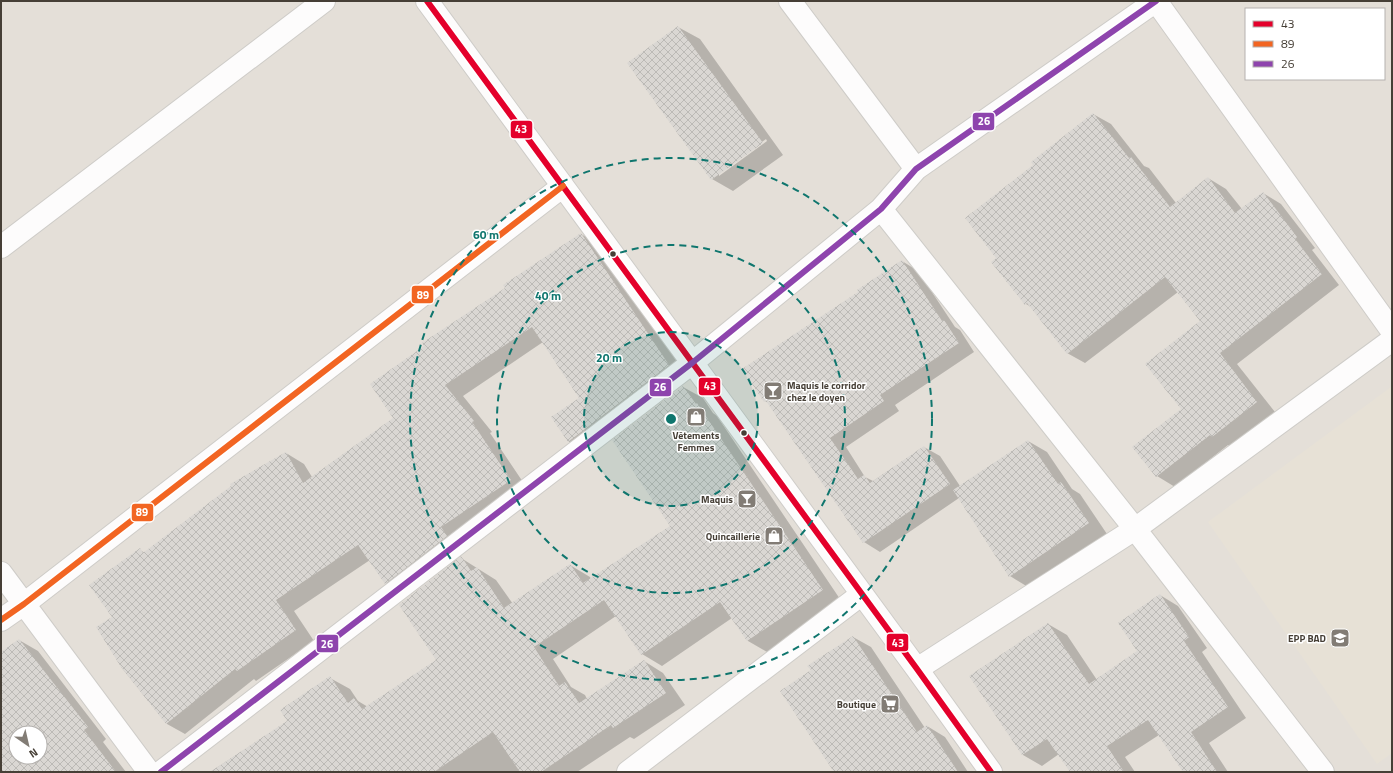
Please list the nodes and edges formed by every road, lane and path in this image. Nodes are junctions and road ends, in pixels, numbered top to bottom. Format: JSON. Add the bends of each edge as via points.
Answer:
{"nodes":[{"id":1,"x":324,"y":1,"type":"edge"},
{"id":2,"x":427,"y":1,"type":"edge"},
{"id":3,"x":790,"y":1,"type":"edge"},
{"id":4,"x":1156,"y":1,"type":"edge"},
{"id":5,"x":916,"y":169,"type":"junction"},
{"id":6,"x":563,"y":186,"type":"junction"},
{"id":7,"x":881,"y":209,"type":"junction"},
{"id":8,"x":1,"y":247,"type":"edge"},
{"id":9,"x":1392,"y":331,"type":"edge"},
{"id":10,"x":1392,"y":340,"type":"edge"},
{"id":11,"x":692,"y":363,"type":"junction"},
{"id":12,"x":1135,"y":529,"type":"junction"},
{"id":13,"x":1,"y":573,"type":"edge"},
{"id":14,"x":862,"y":594,"type":"junction"},
{"id":15,"x":24,"y":604,"type":"junction"},
{"id":16,"x":1,"y":620,"type":"edge"},
{"id":17,"x":918,"y":669,"type":"junction"},
{"id":18,"x":149,"y":772,"type":"edge"},
{"id":19,"x":161,"y":772,"type":"edge"},
{"id":20,"x":628,"y":772,"type":"edge"},
{"id":21,"x":991,"y":772,"type":"edge"},
{"id":22,"x":1323,"y":772,"type":"edge"}],
"edges":[{"from":1,"to":8,"type":"street"},
{"from":2,"to":6,"type":"street"},
{"from":3,"to":5,"type":"street"},
{"from":4,"to":5,"type":"street"},
{"from":4,"to":9,"type":"street"},
{"from":5,"to":7,"type":"street"},
{"from":6,"to":11,"type":"street"},
{"from":6,"to":15,"type":"street"},
{"from":7,"to":11,"type":"street"},
{"from":7,"to":12,"type":"street"},
{"from":10,"to":12,"type":"street"},
{"from":11,"to":14,"type":"street"},
{"from":11,"to":19,"type":"street"},
{"from":12,"to":17,"type":"street"},
{"from":12,"to":22,"type":"street"},
{"from":13,"to":15,"type":"street"},
{"from":14,"to":17,"type":"street"},
{"from":14,"to":20,"type":"street"},
{"from":15,"to":16,"type":"street"},
{"from":15,"to":18,"type":"street"},
{"from":17,"to":21,"type":"street"}]}
